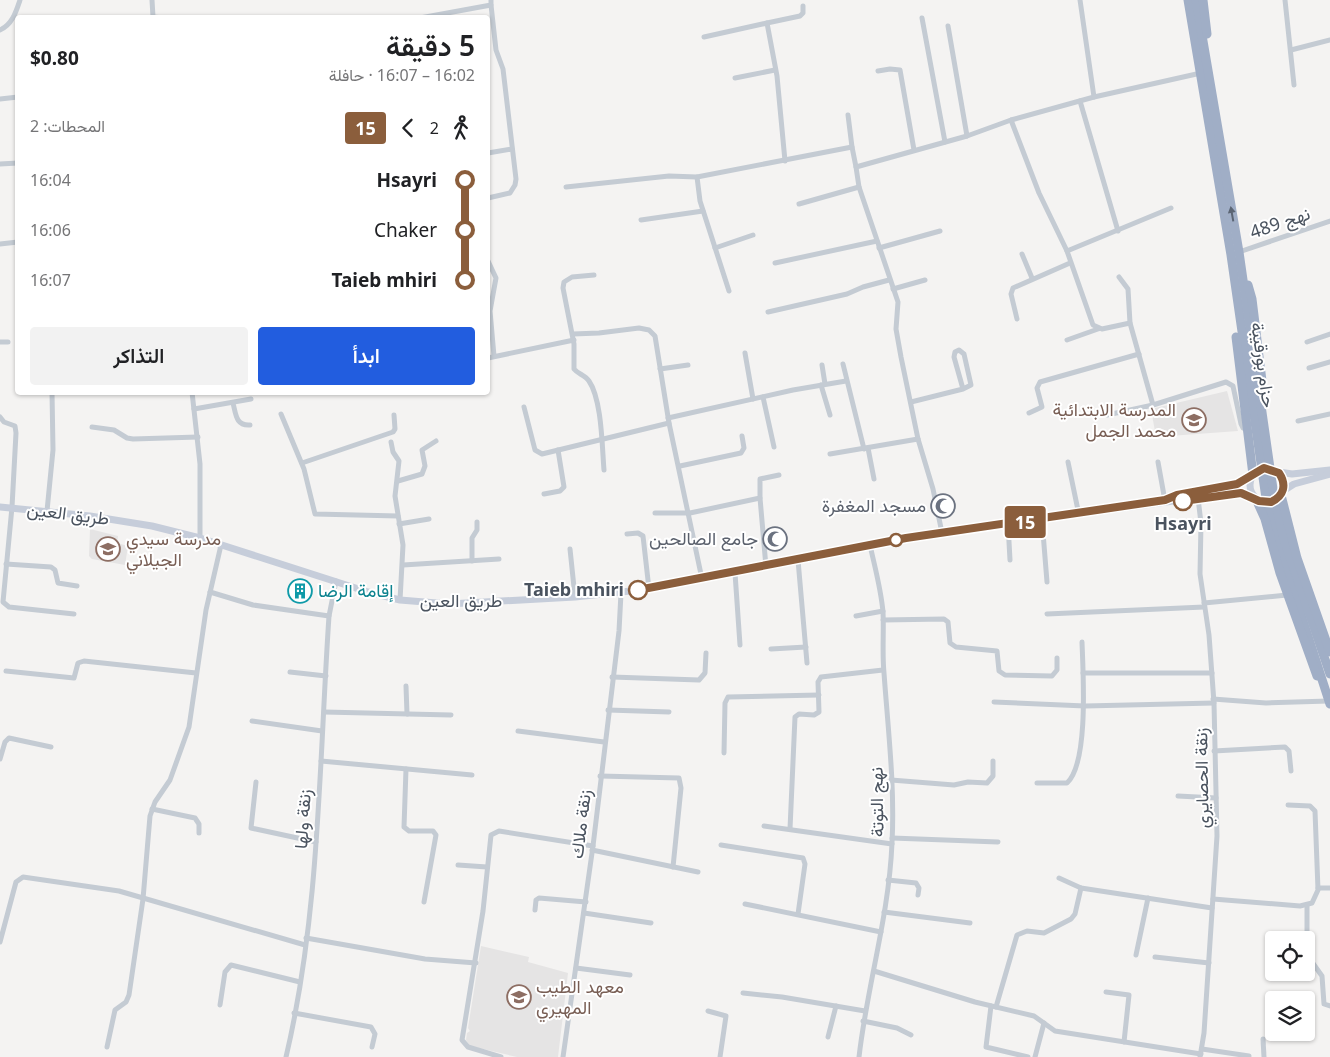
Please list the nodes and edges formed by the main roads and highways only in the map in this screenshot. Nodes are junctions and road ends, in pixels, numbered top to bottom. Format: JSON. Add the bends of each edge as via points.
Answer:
{"nodes":[{"id":1,"x":1182,"y":0,"type":"edge"},
{"id":2,"x":1188,"y":0,"type":"edge"},
{"id":3,"x":1196,"y":0,"type":"edge"},
{"id":4,"x":1203,"y":0,"type":"edge"},
{"id":5,"x":1196,"y":22,"type":"junction"},
{"id":6,"x":1205,"y":73,"type":"junction"},
{"id":7,"x":1236,"y":254,"type":"junction"},
{"id":8,"x":1330,"y":470,"type":"edge"},
{"id":9,"x":1277,"y":471,"type":"junction"},
{"id":10,"x":1330,"y":474,"type":"edge"},
{"id":11,"x":1252,"y":476,"type":"junction"},
{"id":12,"x":1282,"y":493,"type":"junction"},
{"id":13,"x":1255,"y":498,"type":"junction"},
{"id":14,"x":1165,"y":500,"type":"junction"},
{"id":15,"x":0,"y":507,"type":"edge"},
{"id":16,"x":1309,"y":623,"type":"junction"},
{"id":17,"x":1330,"y":652,"type":"edge"},
{"id":18,"x":1330,"y":674,"type":"edge"},
{"id":19,"x":1330,"y":703,"type":"edge"}],
"edges":[{"from":1,"to":6,"type":"highway","via":[[1186,26]]},
{"from":2,"to":5,"type":"highway"},
{"from":3,"to":5,"type":"highway"},
{"from":4,"to":6,"type":"highway"},
{"from":5,"to":6,"type":"highway","name":"حزام بورقيبة"},
{"from":6,"to":7,"type":"highway","name":"حزام بورقيبة"},
{"from":7,"to":9,"type":"highway","via":[[1252,299]]},
{"from":7,"to":11,"type":"highway","via":[[1233,308]]},
{"from":7,"to":16,"type":"highway","name":"حزام بورقيبة","via":[[1248,349],[1274,496]]},
{"from":8,"to":9,"type":"main road","via":[[1292,474]]},
{"from":9,"to":11,"type":"main road","via":[[1264,468]]},
{"from":9,"to":12,"type":"main road","via":[[1283,478]]},
{"from":10,"to":12,"type":"main road","via":[[1294,484]]},
{"from":11,"to":13,"type":"main road","via":[[1249,488]]},
{"from":11,"to":14,"type":"main road","name":"طريق العين","via":[[1237,484]]},
{"from":12,"to":13,"type":"main road","via":[[1271,502]]},
{"from":12,"to":17,"type":"highway","via":[[1297,558]]},
{"from":13,"to":14,"type":"main road","name":"طريق العين","via":[[1231,493]]},
{"from":13,"to":19,"type":"highway","via":[[1312,666]]},
{"from":14,"to":15,"type":"main road","name":"طريق العين","via":[[870,545],[649,589],[449,604],[400,600],[200,538],[121,520]]},
{"from":16,"to":18,"type":"highway","name":"حزام بورقيبة"},
{"from":16,"to":19,"type":"highway","name":"حزام بورقيبة"}]}
